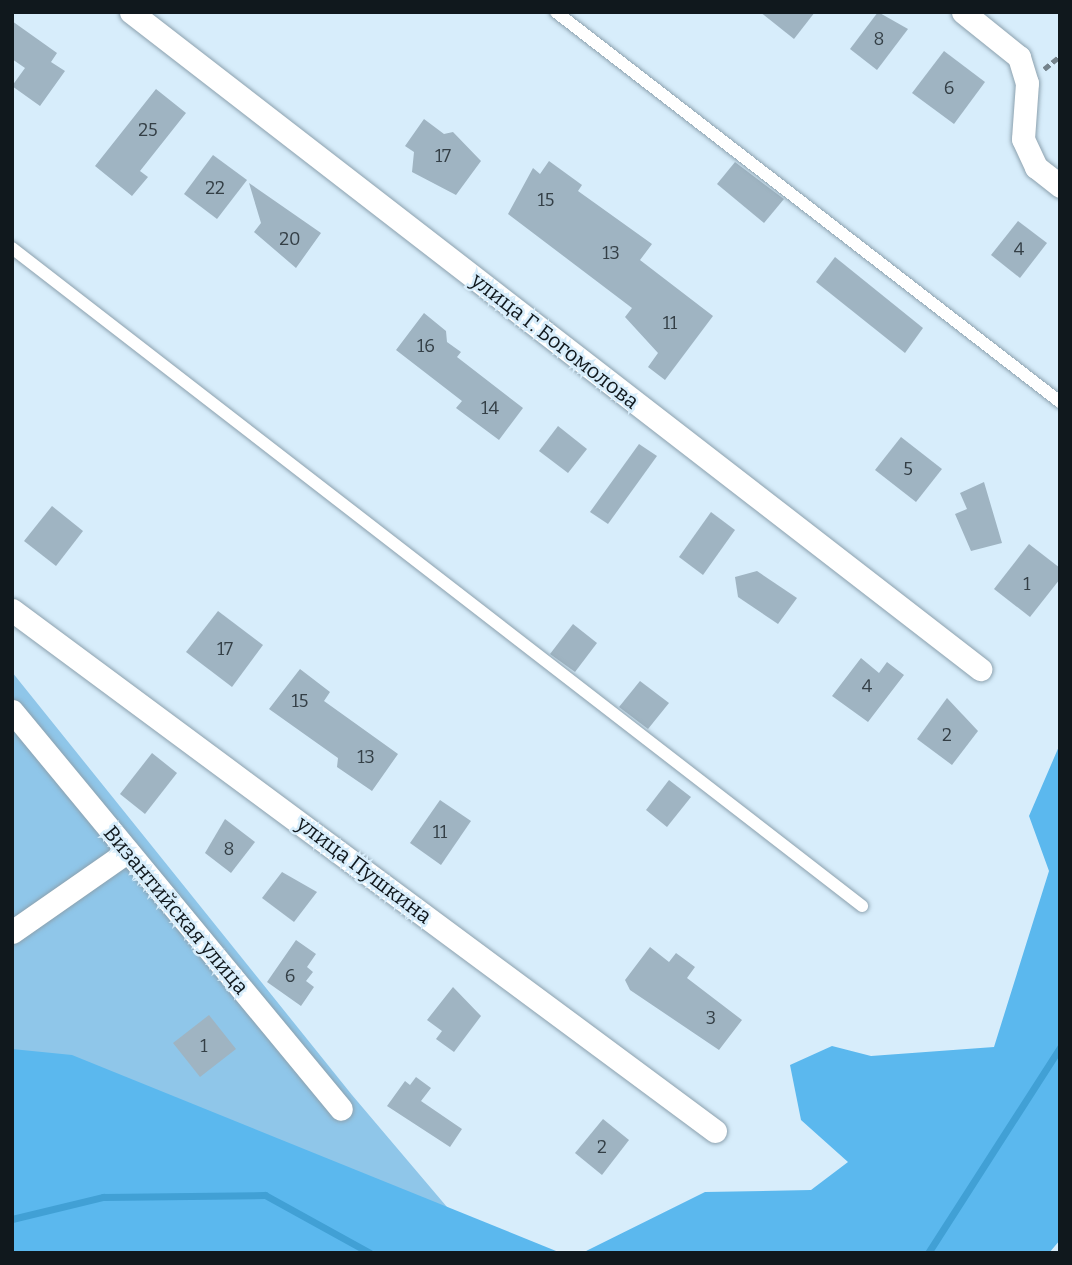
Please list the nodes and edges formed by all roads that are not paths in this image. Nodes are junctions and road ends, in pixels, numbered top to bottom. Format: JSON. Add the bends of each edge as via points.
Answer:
{"nodes":[{"id":1,"x":131,"y":12,"type":"edge"},
{"id":2,"x":556,"y":12,"type":"edge"},
{"id":3,"x":962,"y":12,"type":"edge"},
{"id":4,"x":1060,"y":187,"type":"edge"},
{"id":5,"x":12,"y":248,"type":"edge"},
{"id":6,"x":1060,"y":402,"type":"edge"},
{"id":7,"x":12,"y":610,"type":"edge"},
{"id":8,"x":980,"y":669,"type":"dead end"},
{"id":9,"x":12,"y":711,"type":"edge"},
{"id":10,"x":128,"y":851,"type":"junction"},
{"id":11,"x":862,"y":906,"type":"dead end"},
{"id":12,"x":12,"y":932,"type":"edge"},
{"id":13,"x":341,"y":1109,"type":"dead end"},
{"id":14,"x":715,"y":1131,"type":"dead end"}],
"edges":[{"from":1,"to":8,"type":"street","name":"улица Г. Богомолова"},
{"from":2,"to":6,"type":"lane"},
{"from":3,"to":4,"type":"street","via":[[1019,57],[1027,83],[1023,139],[1036,167]]},
{"from":5,"to":11,"type":"lane"},
{"from":7,"to":14,"type":"street","name":"улица Пушкина"},
{"from":9,"to":10,"type":"street","name":"Византийская улица"},
{"from":10,"to":12,"type":"street"},
{"from":10,"to":13,"type":"street","name":"Византийская улица"}]}
